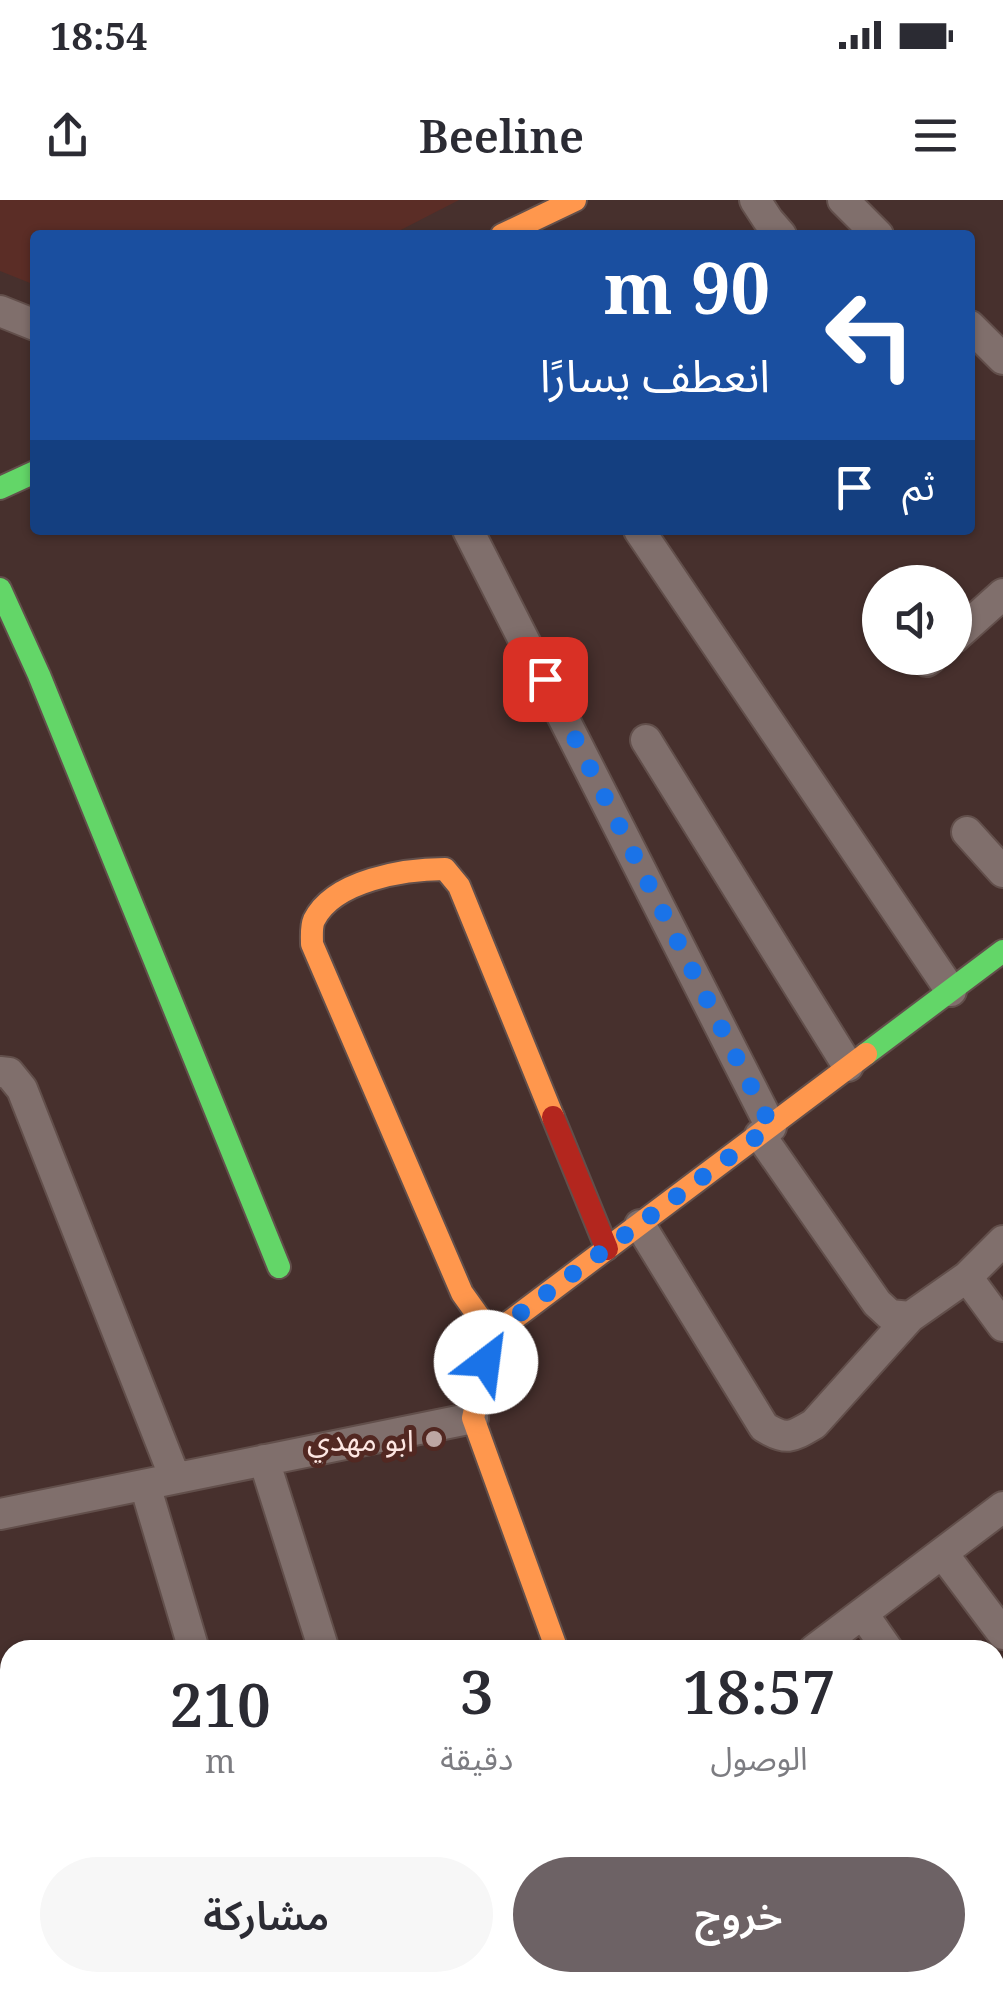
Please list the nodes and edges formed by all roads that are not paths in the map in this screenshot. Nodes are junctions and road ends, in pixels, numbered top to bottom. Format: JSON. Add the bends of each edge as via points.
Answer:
{"nodes":[{"id":1,"x":575,"y":200,"type":"edge"},
{"id":2,"x":756,"y":200,"type":"edge"},
{"id":3,"x":843,"y":200,"type":"edge"},
{"id":4,"x":512,"y":230,"type":"edge"},
{"id":5,"x":777,"y":230,"type":"edge"},
{"id":6,"x":873,"y":230,"type":"edge"},
{"id":7,"x":0,"y":311,"type":"edge"},
{"id":8,"x":30,"y":323,"type":"edge"},
{"id":9,"x":975,"y":331,"type":"edge"},
{"id":10,"x":1003,"y":359,"type":"edge"},
{"id":11,"x":30,"y":474,"type":"edge"},
{"id":12,"x":0,"y":488,"type":"edge"},
{"id":13,"x":470,"y":535,"type":"edge"},
{"id":14,"x":642,"y":535,"type":"edge"},
{"id":15,"x":0,"y":589,"type":"edge"},
{"id":16,"x":1003,"y":594,"type":"edge"},
{"id":17,"x":972,"y":621,"type":"edge"},
{"id":18,"x":646,"y":740,"type":"dead end"},
{"id":19,"x":966,"y":832,"type":"dead end"},
{"id":20,"x":1003,"y":872,"type":"edge"},
{"id":21,"x":1003,"y":951,"type":"edge"},
{"id":22,"x":951,"y":990,"type":"junction"},
{"id":23,"x":848,"y":1066,"type":"junction"},
{"id":24,"x":0,"y":1072,"type":"edge"},
{"id":25,"x":766,"y":1131,"type":"junction"},
{"id":26,"x":640,"y":1225,"type":"junction"},
{"id":27,"x":1003,"y":1242,"type":"edge"},
{"id":28,"x":607,"y":1250,"type":"junction"},
{"id":29,"x":279,"y":1267,"type":"dead end"},
{"id":30,"x":967,"y":1277,"type":"junction"},
{"id":31,"x":910,"y":1317,"type":"junction"},
{"id":32,"x":1003,"y":1326,"type":"edge"},
{"id":33,"x":492,"y":1334,"type":"junction"},
{"id":34,"x":473,"y":1418,"type":"junction"},
{"id":35,"x":264,"y":1460,"type":"junction"},
{"id":36,"x":160,"y":1481,"type":"junction"},
{"id":37,"x":1003,"y":1508,"type":"edge"},
{"id":38,"x":0,"y":1514,"type":"edge"},
{"id":39,"x":943,"y":1554,"type":"junction"},
{"id":40,"x":863,"y":1614,"type":"junction"},
{"id":41,"x":1003,"y":1634,"type":"edge"},
{"id":42,"x":192,"y":1640,"type":"edge"},
{"id":43,"x":321,"y":1640,"type":"edge"},
{"id":44,"x":553,"y":1640,"type":"edge"},
{"id":45,"x":828,"y":1640,"type":"edge"},
{"id":46,"x":881,"y":1640,"type":"edge"}],
"edges":[{"from":1,"to":4,"type":"street"},
{"from":2,"to":5,"type":"street"},
{"from":3,"to":6,"type":"street"},
{"from":7,"to":8,"type":"street"},
{"from":9,"to":10,"type":"street"},
{"from":11,"to":12,"type":"street"},
{"from":13,"to":25,"type":"street"},
{"from":14,"to":22,"type":"street"},
{"from":15,"to":29,"type":"street"},
{"from":16,"to":17,"type":"street"},
{"from":18,"to":23,"type":"street"},
{"from":19,"to":20,"type":"street"},
{"from":21,"to":22,"type":"street"},
{"from":22,"to":23,"type":"street"},
{"from":23,"to":25,"type":"street"},
{"from":24,"to":36,"type":"street","via":[[10,1072],[22,1089]]},
{"from":25,"to":26,"type":"street"},
{"from":25,"to":31,"type":"street","via":[[877,1303],[890,1315]]},
{"from":26,"to":28,"type":"street"},
{"from":26,"to":31,"type":"street","via":[[764,1427],[780,1437],[814,1424]]},
{"from":27,"to":30,"type":"street"},
{"from":28,"to":33,"type":"street"},
{"from":28,"to":33,"type":"street","via":[[459,886],[445,869],[420,868],[384,876],[328,904],[312,922],[312,944],[462,1292]]},
{"from":30,"to":31,"type":"street"},
{"from":30,"to":32,"type":"street"},
{"from":33,"to":34,"type":"street"},
{"from":34,"to":35,"type":"street"},
{"from":34,"to":44,"type":"street"},
{"from":35,"to":36,"type":"street"},
{"from":35,"to":43,"type":"street"},
{"from":36,"to":38,"type":"street"},
{"from":36,"to":42,"type":"street"},
{"from":37,"to":39,"type":"street"},
{"from":39,"to":40,"type":"street"},
{"from":39,"to":41,"type":"street"},
{"from":40,"to":45,"type":"street"},
{"from":40,"to":46,"type":"street"}]}
